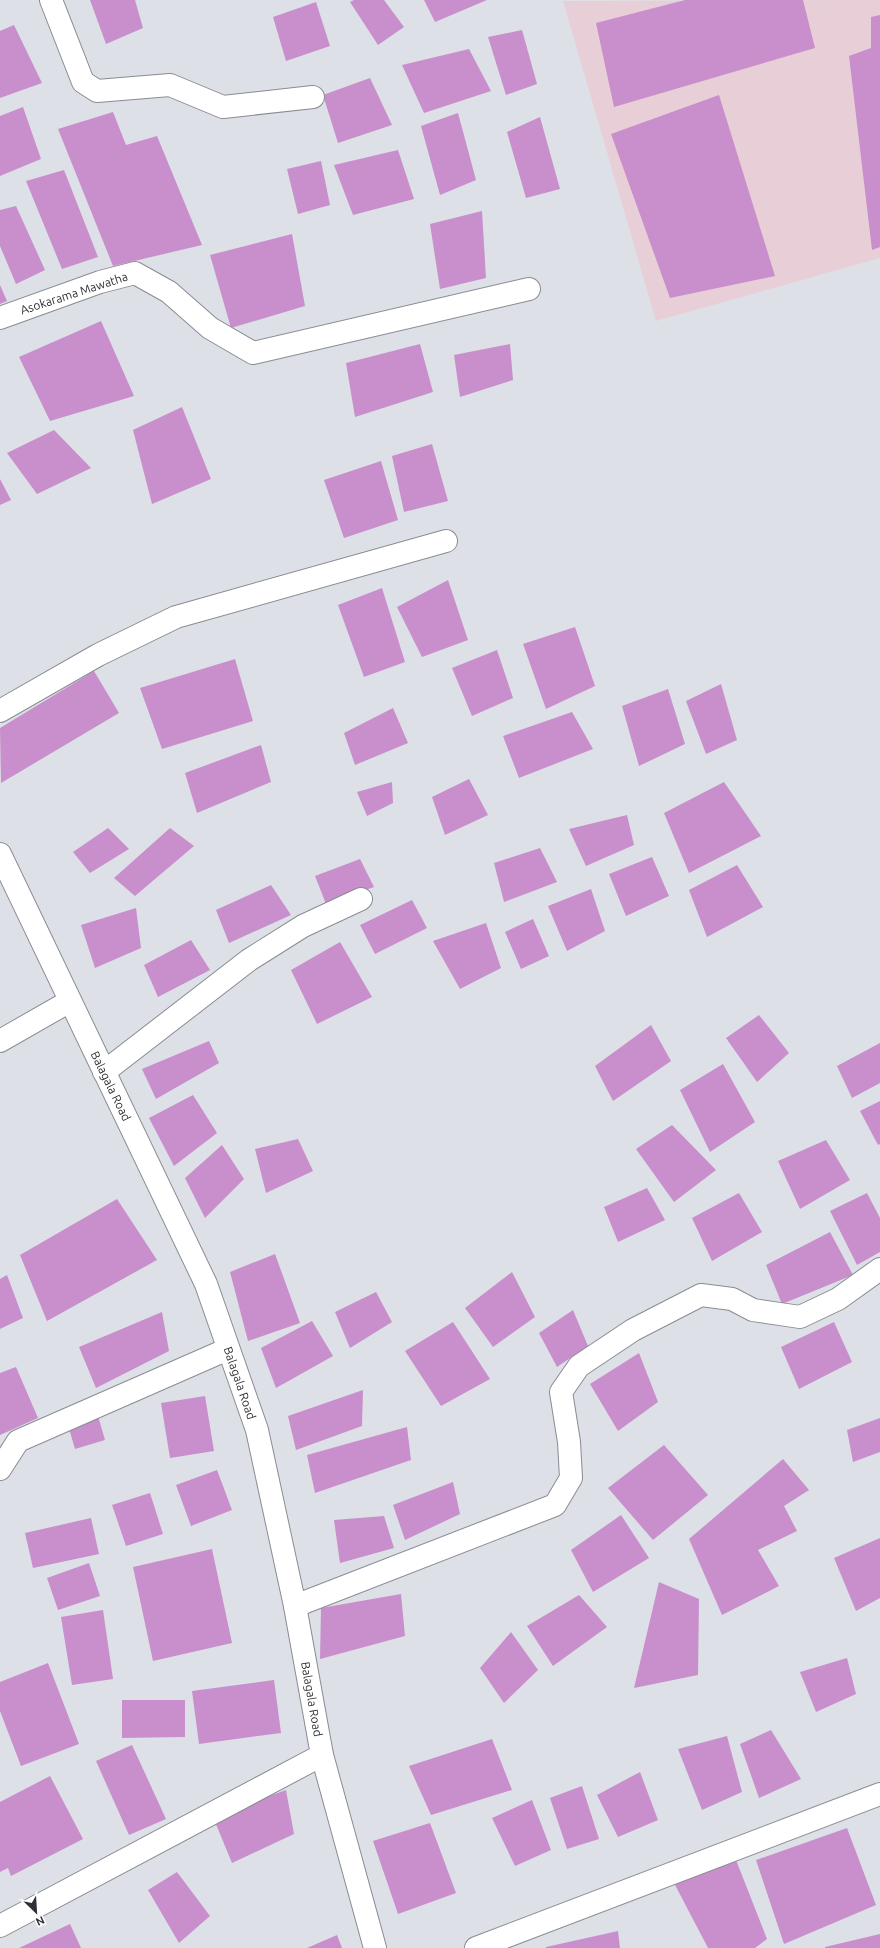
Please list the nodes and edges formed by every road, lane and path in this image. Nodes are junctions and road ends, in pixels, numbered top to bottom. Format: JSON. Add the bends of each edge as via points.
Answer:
{"nodes":[{"id":1,"x":51,"y":0,"type":"edge"},
{"id":2,"x":313,"y":97,"type":"dead end"},
{"id":3,"x":529,"y":289,"type":"dead end"},
{"id":4,"x":0,"y":318,"type":"edge"},
{"id":5,"x":446,"y":542,"type":"dead end"},
{"id":6,"x":0,"y":711,"type":"edge"},
{"id":7,"x":0,"y":854,"type":"edge"},
{"id":8,"x":361,"y":899,"type":"dead end"},
{"id":9,"x":70,"y":1000,"type":"junction"},
{"id":10,"x":0,"y":1041,"type":"edge"},
{"id":11,"x":104,"y":1072,"type":"junction"},
{"id":12,"x":880,"y":1269,"type":"edge"},
{"id":13,"x":228,"y":1349,"type":"junction"},
{"id":14,"x":0,"y":1469,"type":"edge"},
{"id":15,"x":295,"y":1606,"type":"junction"},
{"id":16,"x":322,"y":1755,"type":"junction"},
{"id":17,"x":880,"y":1794,"type":"edge"},
{"id":18,"x":0,"y":1926,"type":"edge"},
{"id":19,"x":375,"y":1948,"type":"edge"},
{"id":20,"x":476,"y":1948,"type":"edge"}],
"edges":[{"from":1,"to":2,"type":"street","via":[[83,82],[97,91],[170,85],[223,107]]},
{"from":3,"to":4,"type":"street","name":"Asokarama Mawatha","via":[[253,353],[210,328],[169,292],[135,273],[100,282]]},
{"from":5,"to":6,"type":"street","via":[[176,617],[98,655]]},
{"from":7,"to":9,"type":"street","name":"Balagala Road"},
{"from":8,"to":11,"type":"street","via":[[303,926],[249,960]]},
{"from":9,"to":10,"type":"street"},
{"from":9,"to":11,"type":"street","name":"Balagala Road"},
{"from":11,"to":13,"type":"street","name":"Balagala Road","via":[[206,1284]]},
{"from":12,"to":15,"type":"street","via":[[838,1299],[800,1317],[753,1310],[732,1299],[701,1295],[633,1330],[579,1366],[560,1392],[569,1442],[571,1478],[555,1505]]},
{"from":13,"to":14,"type":"street","via":[[18,1441]]},
{"from":13,"to":15,"type":"street","name":"Balagala Road","via":[[256,1430]]},
{"from":15,"to":16,"type":"street","name":"Balagala Road"},
{"from":16,"to":18,"type":"street"},
{"from":16,"to":19,"type":"street","name":"Balagala Road"},
{"from":17,"to":20,"type":"street"}]}
